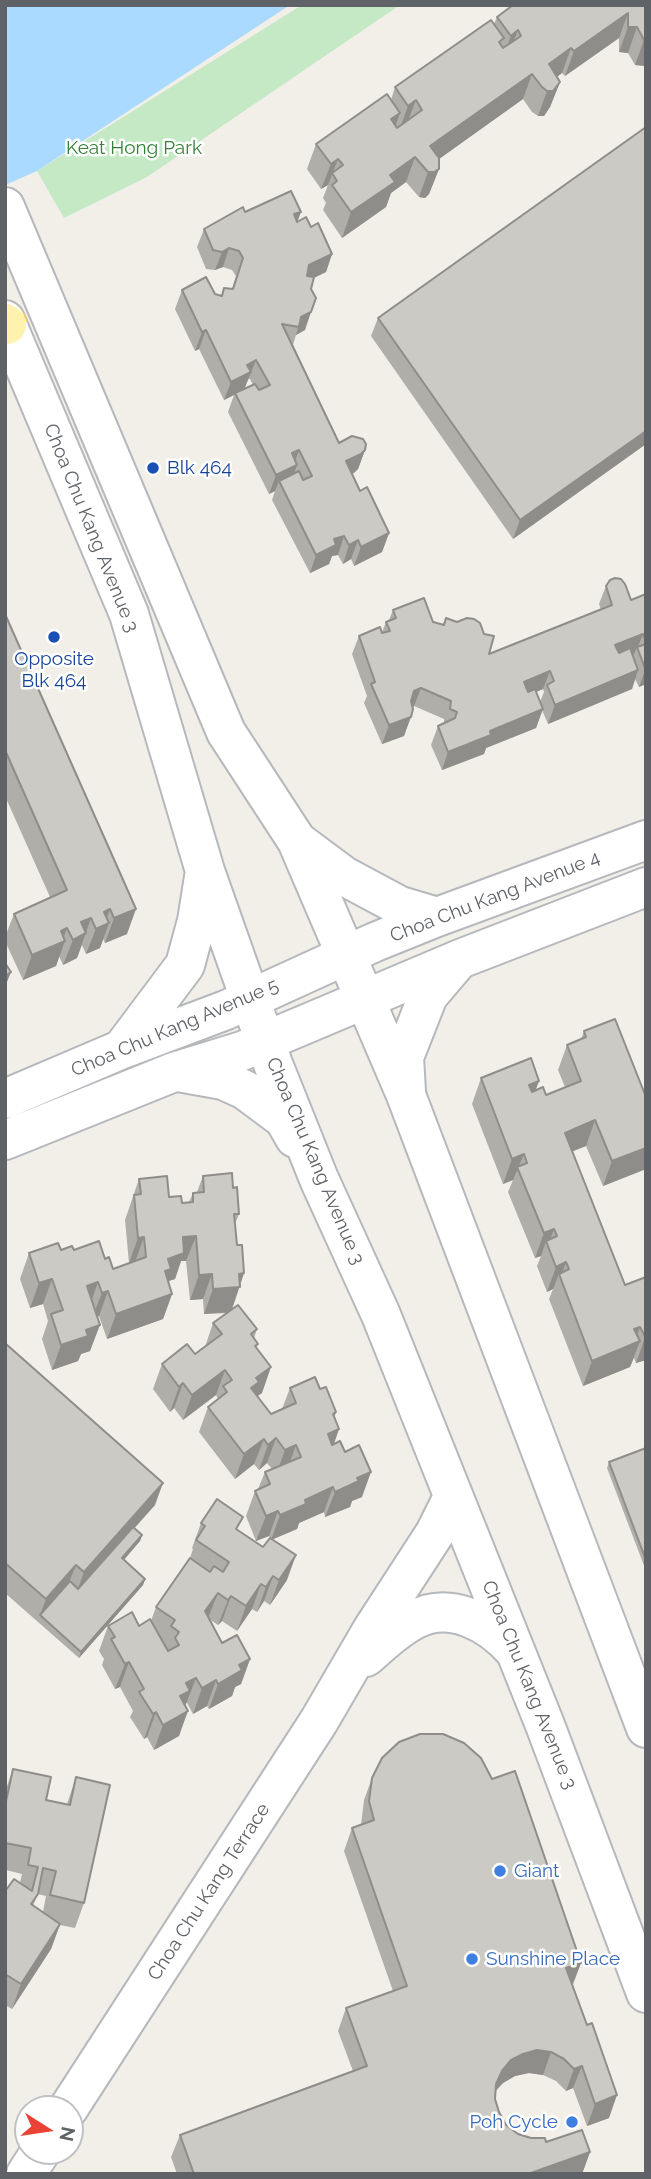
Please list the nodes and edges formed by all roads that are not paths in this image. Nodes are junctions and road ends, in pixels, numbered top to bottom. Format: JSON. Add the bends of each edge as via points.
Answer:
{"nodes":[{"id":1,"x":5,"y":208,"type":"edge"},
{"id":2,"x":6,"y":323,"type":"edge"},
{"id":3,"x":646,"y":840,"type":"edge"},
{"id":4,"x":297,"y":841,"type":"junction"},
{"id":5,"x":205,"y":871,"type":"junction"},
{"id":6,"x":646,"y":887,"type":"edge"},
{"id":7,"x":437,"y":917,"type":"junction"},
{"id":8,"x":345,"y":957,"type":"junction"},
{"id":9,"x":460,"y":959,"type":"junction"},
{"id":10,"x":251,"y":997,"type":"junction"},
{"id":11,"x":364,"y":998,"type":"junction"},
{"id":12,"x":265,"y":1041,"type":"junction"},
{"id":13,"x":120,"y":1050,"type":"junction"},
{"id":14,"x":174,"y":1072,"type":"junction"},
{"id":15,"x":406,"y":1095,"type":"junction"},
{"id":16,"x":5,"y":1099,"type":"edge"},
{"id":17,"x":7,"y":1136,"type":"edge"},
{"id":18,"x":319,"y":1179,"type":"junction"},
{"id":19,"x":453,"y":1497,"type":"junction"},
{"id":20,"x":516,"y":1652,"type":"junction"},
{"id":21,"x":346,"y":1674,"type":"junction"},
{"id":22,"x":646,"y":1728,"type":"edge"},
{"id":23,"x":646,"y":1993,"type":"edge"},
{"id":24,"x":77,"y":2095,"type":"edge"}],
"edges":[{"from":1,"to":4,"type":"street","via":[[226,732]]},
{"from":2,"to":5,"type":"street","name":"Choa Chu Kang Avenue 3","via":[[129,614]]},
{"from":3,"to":7,"type":"street","name":"Choa Chu Kang Avenue 4"},
{"from":4,"to":7,"type":"street","via":[[344,876],[400,906]]},
{"from":4,"to":8,"type":"street"},
{"from":5,"to":10,"type":"street","name":"Choa Chu Kang Avenue 3"},
{"from":5,"to":13,"type":"street","via":[[185,965]]},
{"from":6,"to":9,"type":"street"},
{"from":7,"to":8,"type":"street","name":"Choa Chu Kang Avenue 4"},
{"from":8,"to":10,"type":"street","name":"Choa Chu Kang Avenue 5"},
{"from":8,"to":11,"type":"street"},
{"from":9,"to":11,"type":"street"},
{"from":9,"to":15,"type":"street","via":[[428,996],[404,1057]]},
{"from":10,"to":12,"type":"street","name":"Choa Chu Kang Avenue 3"},
{"from":10,"to":13,"type":"street","name":"Choa Chu Kang Avenue 5"},
{"from":11,"to":12,"type":"street","name":"Choa Chu Kang Avenue 5"},
{"from":11,"to":15,"type":"street"},
{"from":12,"to":14,"type":"street","name":"Choa Chu Kang Avenue 5"},
{"from":12,"to":18,"type":"street","name":"Choa Chu Kang Avenue 3"},
{"from":13,"to":16,"type":"street","name":"Choa Chu Kang Avenue 5"},
{"from":14,"to":17,"type":"street","name":"Choa Chu Kang Avenue 5"},
{"from":14,"to":18,"type":"street","via":[[223,1080],[245,1090],[284,1119]]},
{"from":15,"to":22,"type":"street"},
{"from":18,"to":19,"type":"street","name":"Choa Chu Kang Avenue 3","via":[[381,1315]]},
{"from":19,"to":20,"type":"street","name":"Choa Chu Kang Avenue 3"},
{"from":19,"to":21,"type":"street","name":"Choa Chu Kang Terrace"},
{"from":20,"to":21,"type":"street","name":"Choa Chu Kang Terrace","via":[[499,1633],[478,1620],[441,1612],[415,1619]]},
{"from":20,"to":23,"type":"street","name":"Choa Chu Kang Avenue 3"},
{"from":21,"to":24,"type":"street","name":"Choa Chu Kang Terrace"}]}
